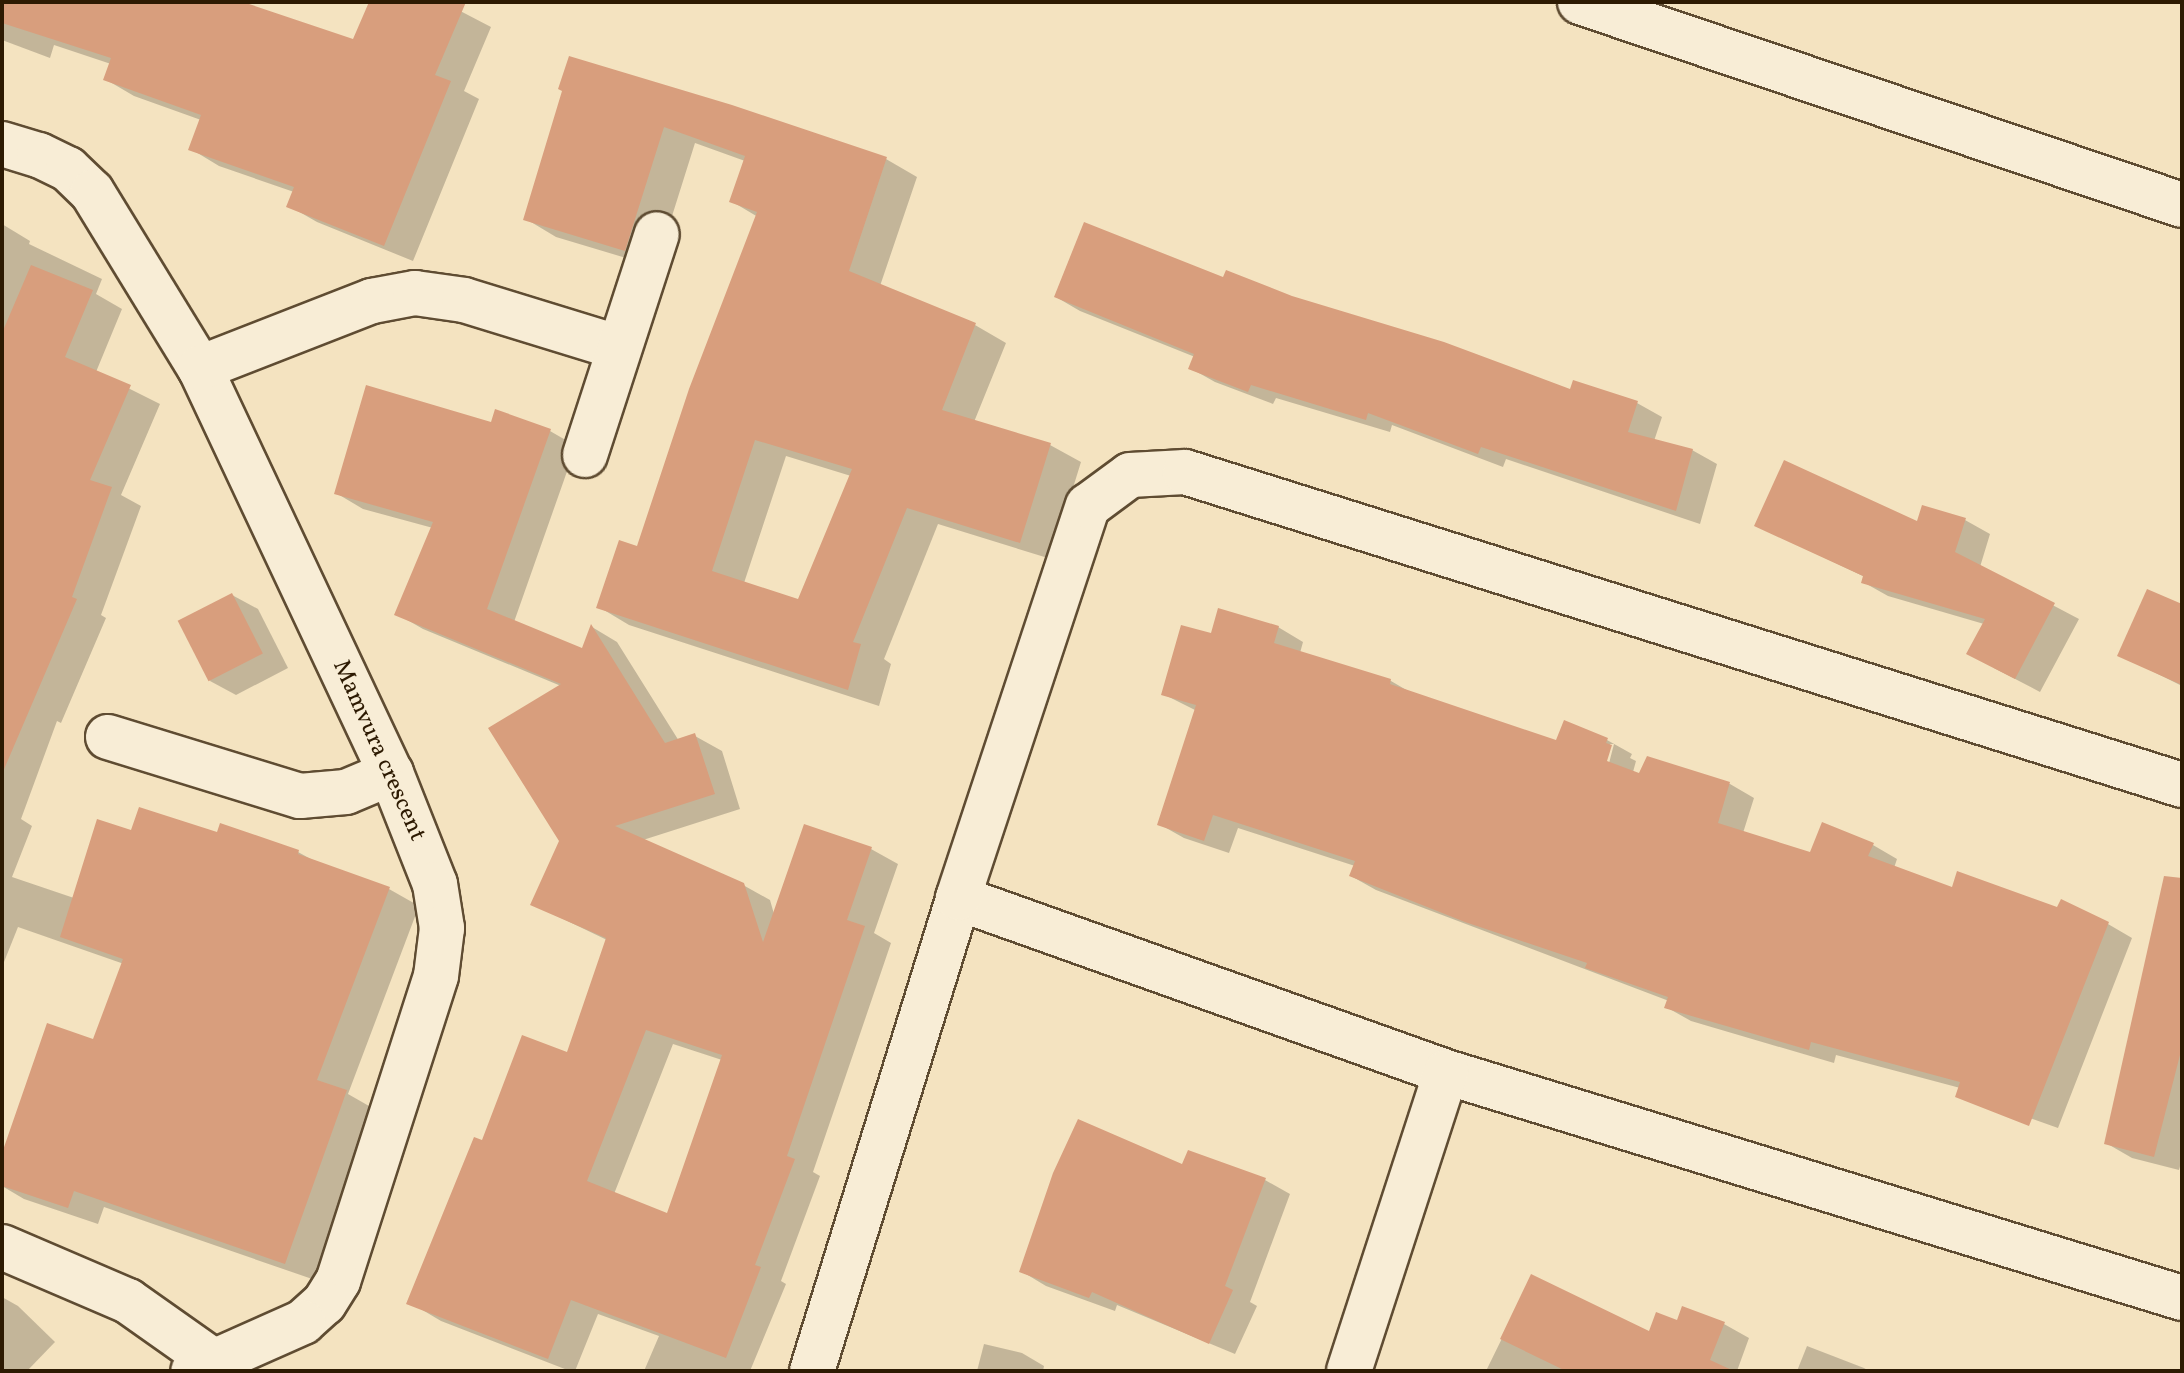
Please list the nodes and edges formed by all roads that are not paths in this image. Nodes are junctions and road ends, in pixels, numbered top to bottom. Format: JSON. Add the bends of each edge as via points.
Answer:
{"nodes":[{"id":1,"x":1580,"y":2,"type":"edge"},
{"id":2,"x":2,"y":144,"type":"edge"},
{"id":3,"x":2182,"y":205,"type":"edge"},
{"id":4,"x":657,"y":234,"type":"dead end"},
{"id":5,"x":617,"y":347,"type":"junction"},
{"id":6,"x":200,"y":368,"type":"junction"},
{"id":7,"x":585,"y":455,"type":"dead end"},
{"id":8,"x":108,"y":737,"type":"dead end"},
{"id":9,"x":391,"y":773,"type":"junction"},
{"id":10,"x":2182,"y":785,"type":"edge"},
{"id":11,"x":958,"y":898,"type":"junction"},
{"id":12,"x":1446,"y":1072,"type":"junction"},
{"id":13,"x":2,"y":1247,"type":"edge"},
{"id":14,"x":2182,"y":1298,"type":"edge"},
{"id":15,"x":203,"y":1366,"type":"edge"},
{"id":16,"x":812,"y":1371,"type":"edge"},
{"id":17,"x":1349,"y":1371,"type":"edge"}],
"edges":[{"from":1,"to":3,"type":"street"},
{"from":2,"to":6,"type":"street","name":"Mamvura crescent","via":[[68,169],[92,192]]},
{"from":4,"to":5,"type":"street"},
{"from":5,"to":6,"type":"street","via":[[464,300],[415,293],[372,301]]},
{"from":5,"to":7,"type":"street"},
{"from":6,"to":9,"type":"street","name":"Mamvura crescent"},
{"from":8,"to":9,"type":"street","via":[[300,796],[346,792]]},
{"from":9,"to":15,"type":"street","name":"Mamvura crescent","via":[[435,884],[442,928],[436,976],[338,1281],[303,1322]]},
{"from":10,"to":11,"type":"street","via":[[1185,472],[1130,475],[1088,506]]},
{"from":11,"to":12,"type":"street"},
{"from":11,"to":16,"type":"street"},
{"from":12,"to":14,"type":"street"},
{"from":12,"to":17,"type":"street"},
{"from":13,"to":15,"type":"street","via":[[128,1301]]}]}
